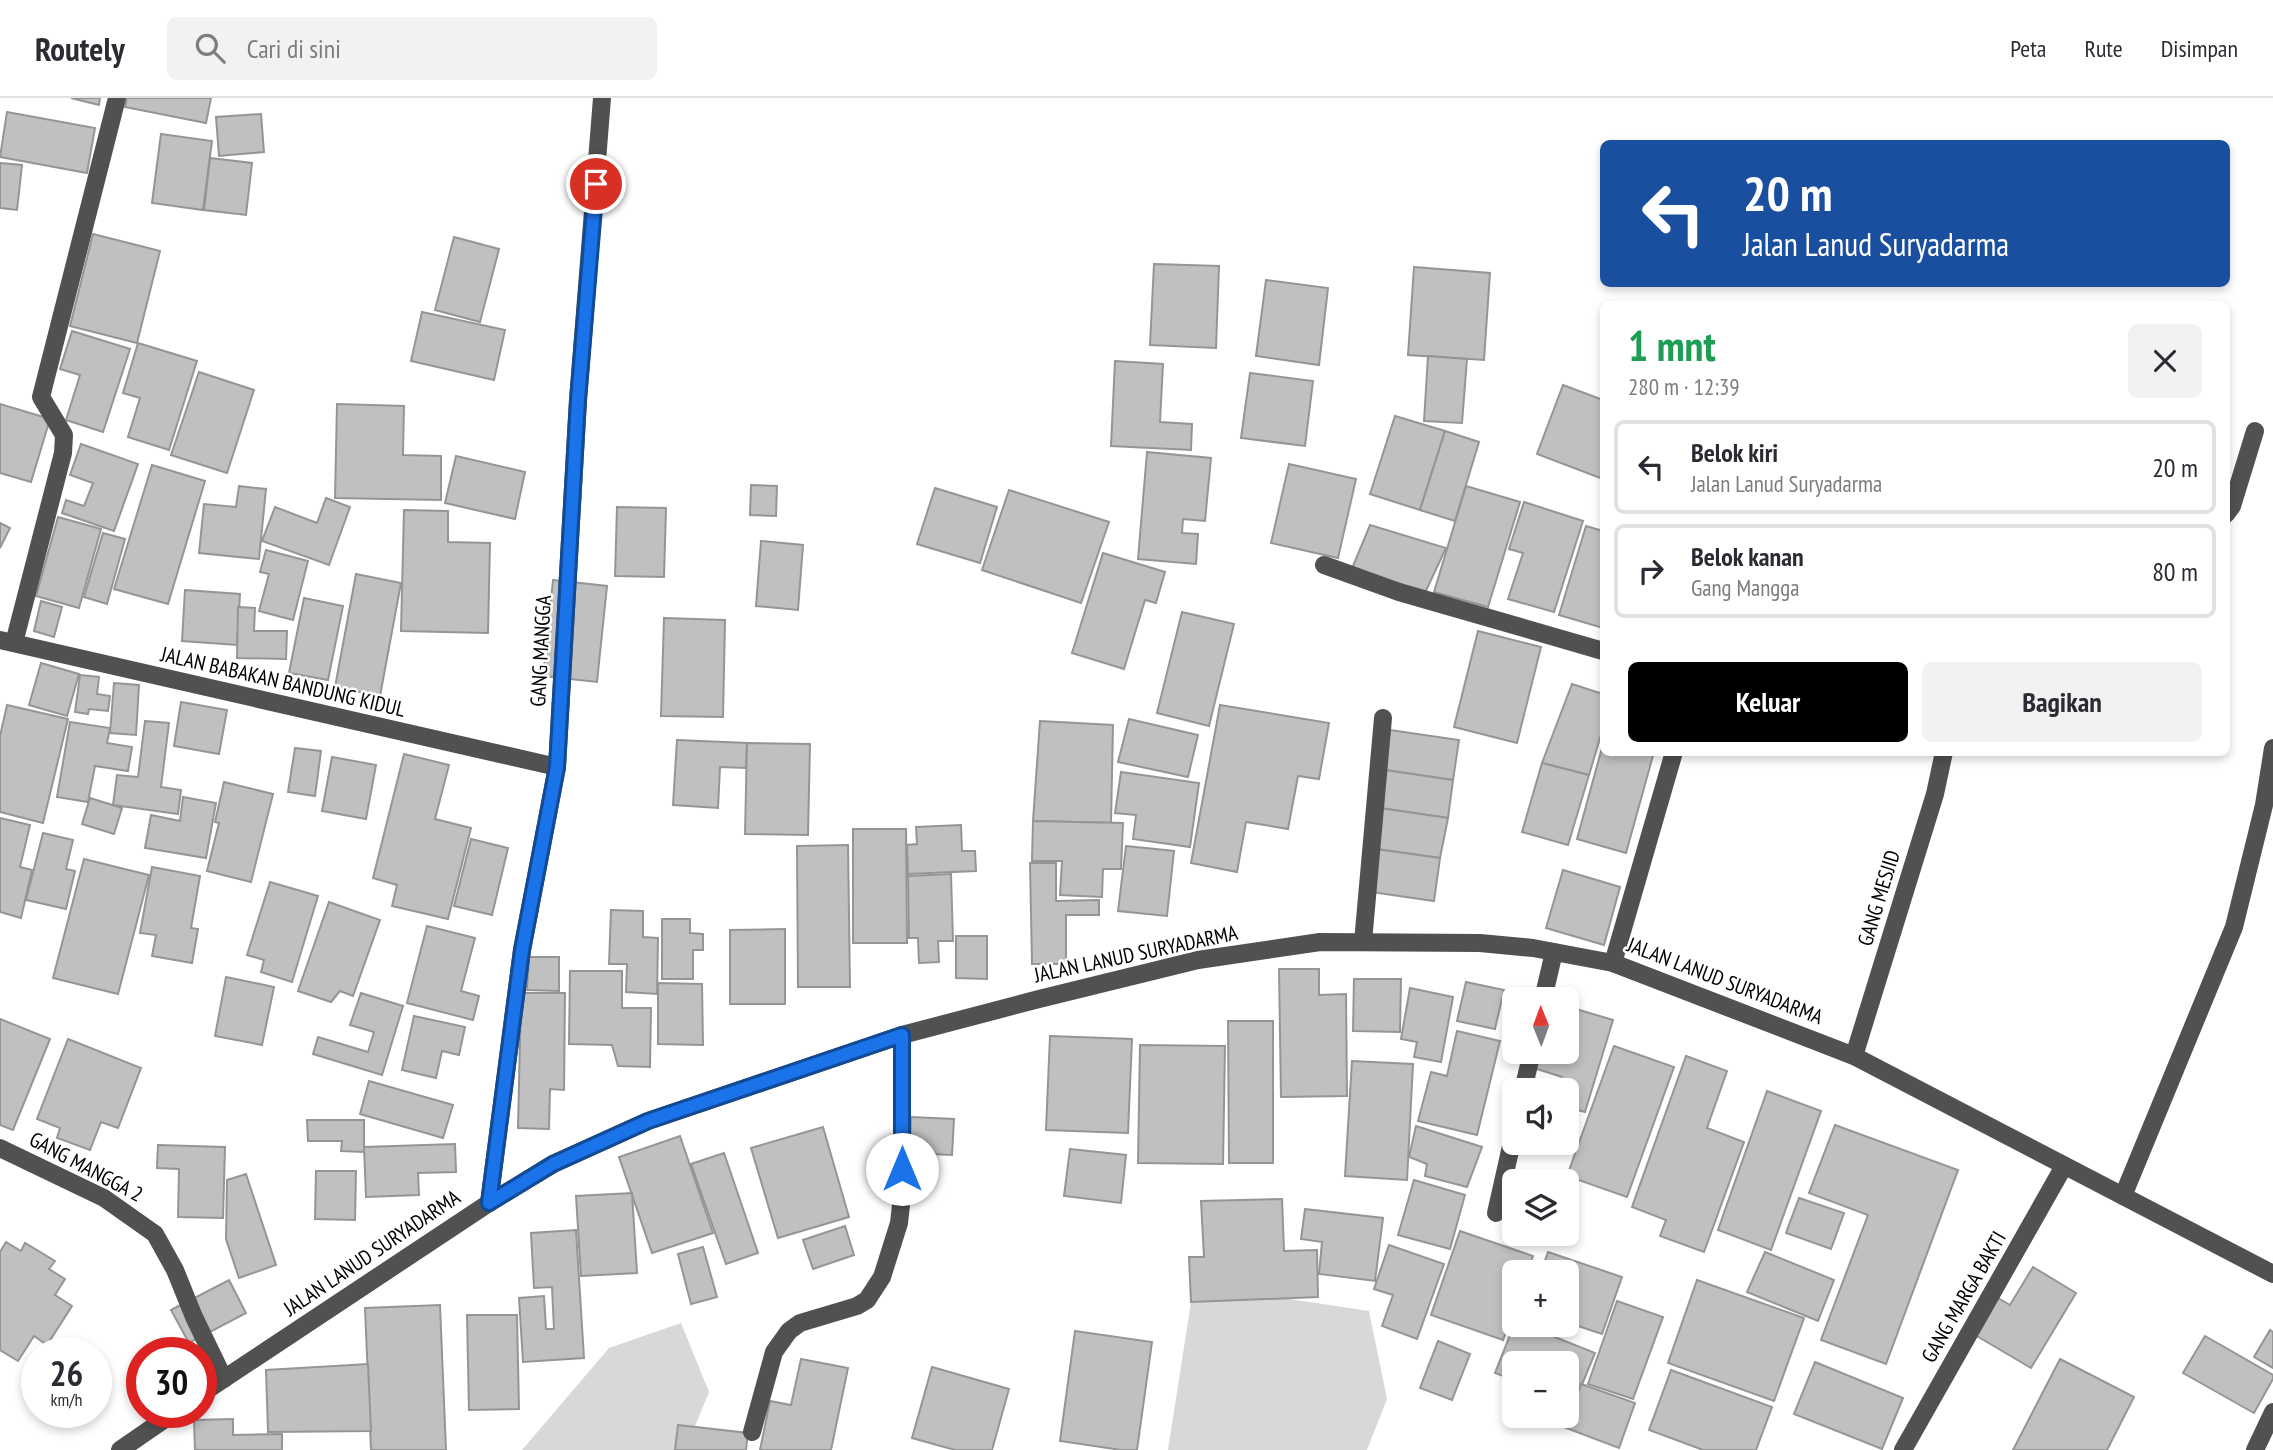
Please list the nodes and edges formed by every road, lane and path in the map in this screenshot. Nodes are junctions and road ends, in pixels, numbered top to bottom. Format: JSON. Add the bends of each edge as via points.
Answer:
{"nodes":[{"id":1,"x":117,"y":98,"type":"edge"},
{"id":2,"x":602,"y":98,"type":"edge"},
{"id":3,"x":2255,"y":431,"type":"dead end"},
{"id":4,"x":2230,"y":509,"type":"edge"},
{"id":5,"x":1324,"y":565,"type":"dead end"},
{"id":6,"x":7,"y":642,"type":"edge"},
{"id":7,"x":1600,"y":650,"type":"edge"},
{"id":8,"x":1383,"y":718,"type":"dead end"},
{"id":9,"x":2273,"y":748,"type":"edge"},
{"id":10,"x":1673,"y":756,"type":"edge"},
{"id":11,"x":1941,"y":756,"type":"edge"},
{"id":12,"x":557,"y":767,"type":"junction"},
{"id":13,"x":1363,"y":942,"type":"junction"},
{"id":14,"x":1554,"y":951,"type":"junction"},
{"id":15,"x":1613,"y":963,"type":"junction"},
{"id":16,"x":1546,"y":987,"type":"edge"},
{"id":17,"x":902,"y":1035,"type":"junction"},
{"id":18,"x":1854,"y":1056,"type":"junction"},
{"id":19,"x":0,"y":1148,"type":"edge"},
{"id":20,"x":1509,"y":1155,"type":"edge"},
{"id":21,"x":2064,"y":1166,"type":"junction"},
{"id":22,"x":2123,"y":1196,"type":"junction"},
{"id":23,"x":489,"y":1203,"type":"junction"},
{"id":24,"x":1496,"y":1213,"type":"dead end"},
{"id":25,"x":2273,"y":1274,"type":"edge"},
{"id":26,"x":224,"y":1379,"type":"junction"},
{"id":27,"x":217,"y":1384,"type":"edge"},
{"id":28,"x":2273,"y":1412,"type":"edge"},
{"id":29,"x":152,"y":1428,"type":"edge"},
{"id":30,"x":752,"y":1432,"type":"dead end"},
{"id":31,"x":120,"y":1450,"type":"edge"},
{"id":32,"x":1903,"y":1450,"type":"edge"},
{"id":33,"x":2255,"y":1450,"type":"edge"}],
"edges":[{"from":1,"to":6,"type":"street","via":[[41,397],[64,435],[63,453]]},
{"from":2,"to":12,"type":"street","name":"GANG MANGGA","via":[[578,400]]},
{"from":3,"to":4,"type":"street"},
{"from":5,"to":7,"type":"street","via":[[1399,592]]},
{"from":6,"to":12,"type":"street","name":"JALAN BABAKAN BANDUNG KIDUL"},
{"from":8,"to":13,"type":"street"},
{"from":9,"to":22,"type":"street","via":[[2234,927]]},
{"from":10,"to":15,"type":"street"},
{"from":11,"to":18,"type":"street","name":"GANG MESJID","via":[[1935,794]]},
{"from":12,"to":23,"type":"street","name":"GANG MANGGA","via":[[522,950]]},
{"from":13,"to":14,"type":"street","name":"JALAN LANUD SURYADARMA","via":[[1480,943]]},
{"from":13,"to":17,"type":"street","name":"JALAN LANUD SURYADARMA","via":[[1320,942],[1198,960]]},
{"from":14,"to":15,"type":"street","name":"JALAN LANUD SURYADARMA"},
{"from":14,"to":16,"type":"street"},
{"from":15,"to":18,"type":"street","name":"JALAN LANUD SURYADARMA"},
{"from":17,"to":23,"type":"street","name":"JALAN LANUD SURYADARMA","via":[[648,1121],[553,1164]]},
{"from":17,"to":30,"type":"street","via":[[902,1195],[899,1223],[882,1278],[867,1300],[800,1323],[780,1341]]},
{"from":18,"to":21,"type":"street","name":"JALAN LANUD SURYADARMA"},
{"from":19,"to":26,"type":"street","name":"GANG MANGGA 2","via":[[104,1198],[155,1234]]},
{"from":20,"to":24,"type":"street"},
{"from":21,"to":22,"type":"street","name":"JALAN LANUD SURYADARMA"},
{"from":21,"to":32,"type":"street","name":"GANG MARGA BAKTI"},
{"from":22,"to":25,"type":"street","name":"JALAN LANUD SURYADARMA"},
{"from":23,"to":26,"type":"street","name":"JALAN LANUD SURYADARMA"},
{"from":26,"to":27,"type":"street","name":"JALAN LANUD SURYADARMA"},
{"from":28,"to":33,"type":"street"},
{"from":29,"to":31,"type":"street"}]}
